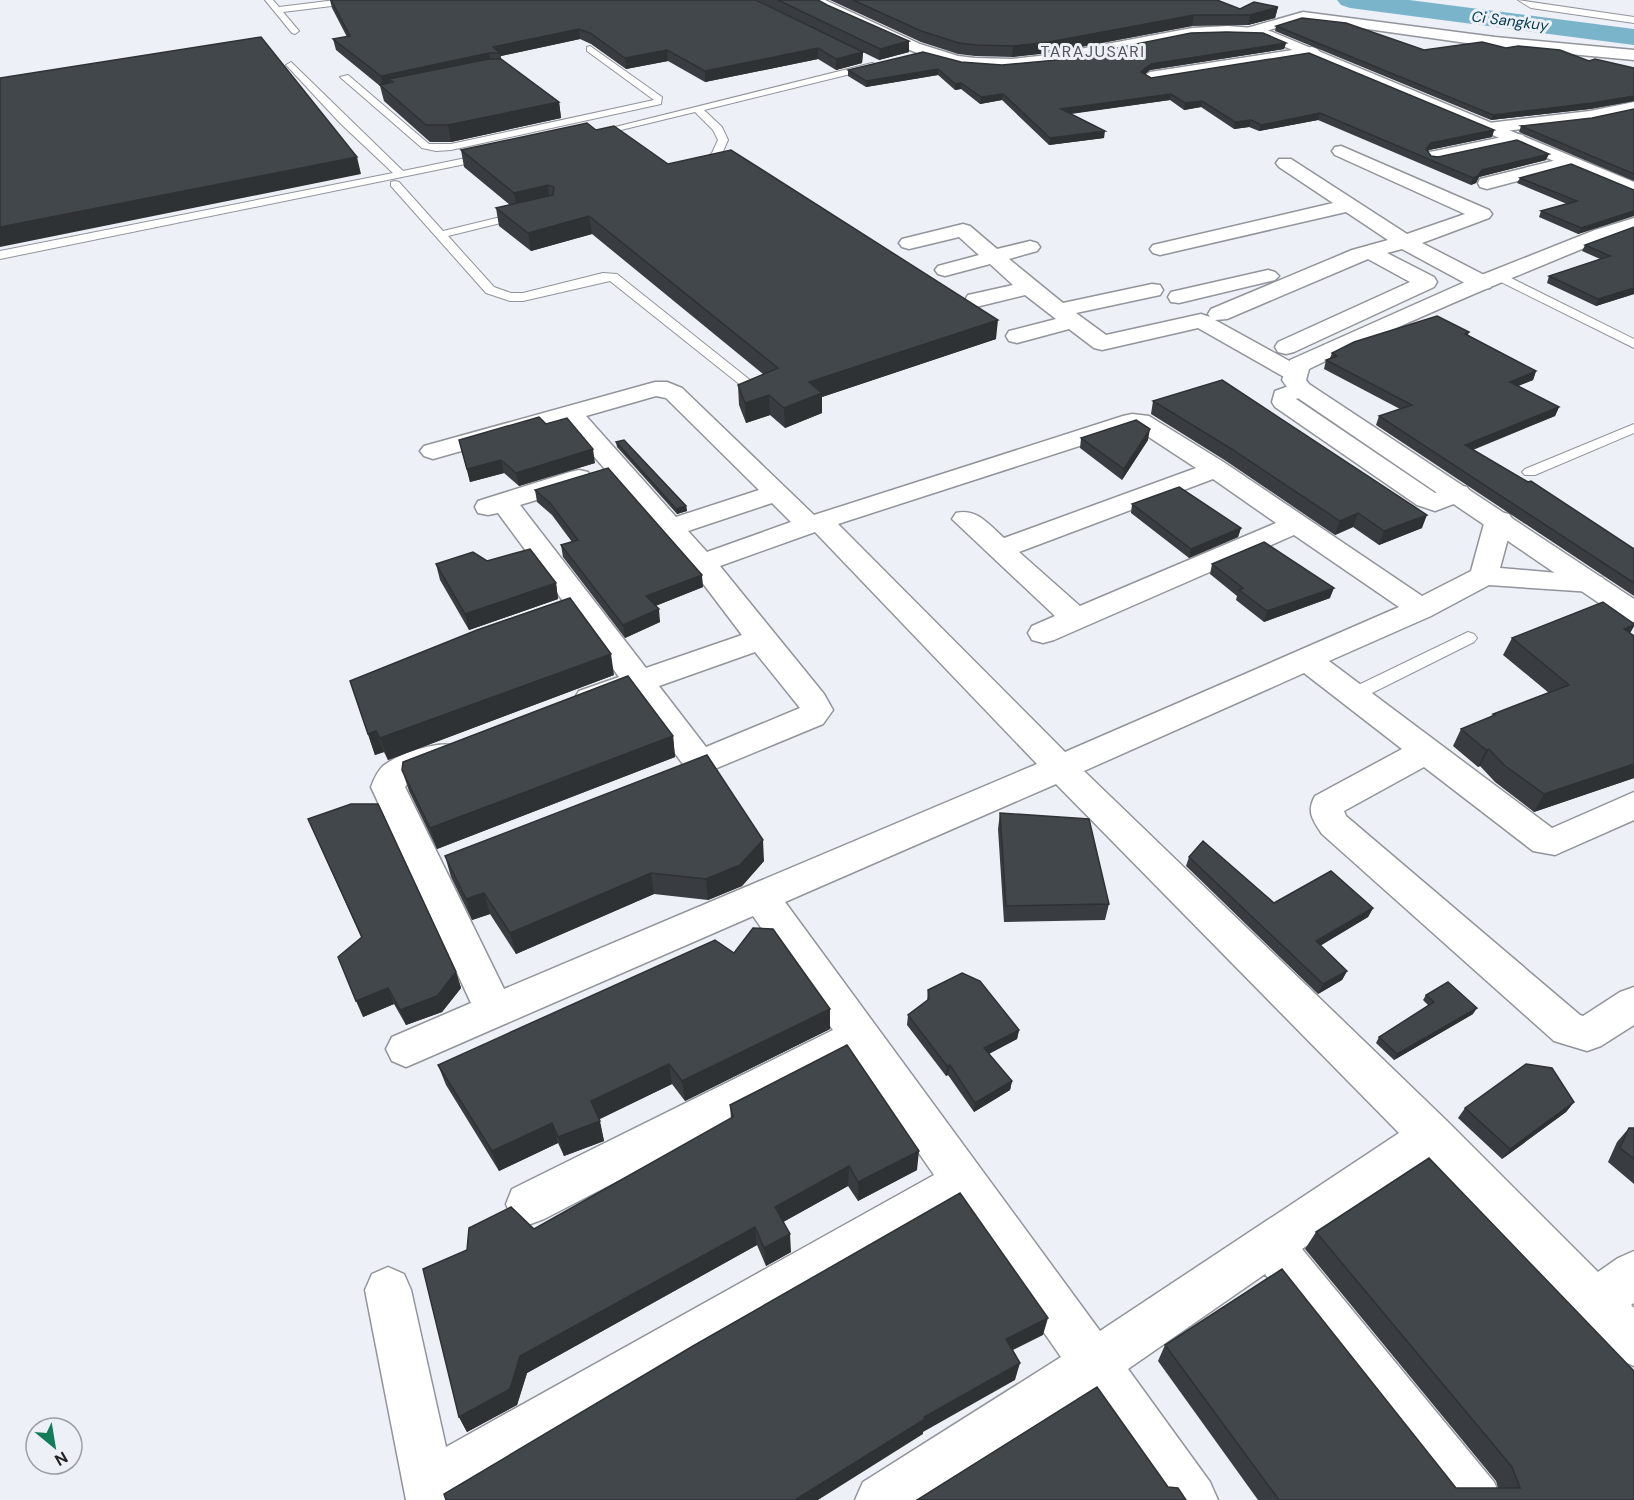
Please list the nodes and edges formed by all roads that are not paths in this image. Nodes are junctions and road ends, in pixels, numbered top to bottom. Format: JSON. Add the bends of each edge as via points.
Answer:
{"nodes":[{"id":1,"x":269,"y":0,"type":"edge"},
{"id":2,"x":356,"y":0,"type":"edge"},
{"id":3,"x":814,"y":0,"type":"edge"},
{"id":4,"x":1522,"y":0,"type":"edge"},
{"id":5,"x":277,"y":10,"type":"junction"},
{"id":6,"x":1634,"y":20,"type":"edge"},
{"id":7,"x":295,"y":31,"type":"dead end"},
{"id":8,"x":1252,"y":31,"type":"junction"},
{"id":9,"x":590,"y":49,"type":"edge"},
{"id":10,"x":931,"y":52,"type":"junction"},
{"id":11,"x":1312,"y":52,"type":"junction"},
{"id":12,"x":1634,"y":55,"type":"edge"},
{"id":13,"x":906,"y":58,"type":"edge"},
{"id":14,"x":868,"y":60,"type":"edge"},
{"id":15,"x":291,"y":65,"type":"dead end"},
{"id":16,"x":345,"y":77,"type":"dead end"},
{"id":17,"x":1150,"y":77,"type":"edge"},
{"id":18,"x":380,"y":93,"type":"edge"},
{"id":19,"x":363,"y":97,"type":"junction"},
{"id":20,"x":1634,"y":107,"type":"edge"},
{"id":21,"x":698,"y":110,"type":"junction"},
{"id":22,"x":1489,"y":128,"type":"junction"},
{"id":23,"x":586,"y":135,"type":"edge"},
{"id":24,"x":1516,"y":139,"type":"junction"},
{"id":25,"x":1363,"y":146,"type":"edge"},
{"id":26,"x":1341,"y":151,"type":"junction"},
{"id":27,"x":505,"y":153,"type":"edge"},
{"id":28,"x":1435,"y":156,"type":"edge"},
{"id":29,"x":1569,"y":162,"type":"junction"},
{"id":30,"x":708,"y":164,"type":"edge"},
{"id":31,"x":394,"y":179,"type":"junction"},
{"id":32,"x":1487,"y":183,"type":"edge"},
{"id":33,"x":1634,"y":189,"type":"edge"},
{"id":34,"x":1349,"y":205,"type":"junction"},
{"id":35,"x":541,"y":210,"type":"edge"},
{"id":36,"x":1634,"y":224,"type":"edge"},
{"id":37,"x":440,"y":235,"type":"junction"},
{"id":38,"x":1405,"y":242,"type":"junction"},
{"id":39,"x":909,"y":243,"type":"dead end"},
{"id":40,"x":1030,"y":248,"type":"dead end"},
{"id":41,"x":1160,"y":249,"type":"dead end"},
{"id":42,"x":1369,"y":251,"type":"junction"},
{"id":43,"x":0,"y":255,"type":"edge"},
{"id":44,"x":996,"y":257,"type":"junction"},
{"id":45,"x":945,"y":270,"type":"dead end"},
{"id":46,"x":1490,"y":280,"type":"junction"},
{"id":47,"x":1029,"y":288,"type":"junction"},
{"id":48,"x":1152,"y":291,"type":"dead end"},
{"id":49,"x":1179,"y":297,"type":"dead end"},
{"id":50,"x":976,"y":300,"type":"dead end"},
{"id":51,"x":1219,"y":314,"type":"dead end"},
{"id":52,"x":1067,"y":316,"type":"junction"},
{"id":53,"x":1017,"y":336,"type":"dead end"},
{"id":54,"x":1634,"y":344,"type":"edge"},
{"id":55,"x":1286,"y":347,"type":"dead end"},
{"id":56,"x":1297,"y":381,"type":"junction"},
{"id":57,"x":753,"y":388,"type":"edge"},
{"id":58,"x":570,"y":412,"type":"junction"},
{"id":59,"x":1634,"y":428,"type":"edge"},
{"id":60,"x":433,"y":451,"type":"dead end"},
{"id":61,"x":615,"y":467,"type":"junction"},
{"id":62,"x":1216,"y":469,"type":"junction"},
{"id":63,"x":1530,"y":472,"type":"dead end"},
{"id":64,"x":777,"y":493,"type":"junction"},
{"id":65,"x":966,"y":519,"type":"dead end"},
{"id":66,"x":1499,"y":520,"type":"junction"},
{"id":67,"x":815,"y":523,"type":"junction"},
{"id":68,"x":1296,"y":524,"type":"junction"},
{"id":69,"x":670,"y":528,"type":"junction"},
{"id":70,"x":1000,"y":549,"type":"junction"},
{"id":71,"x":702,"y":563,"type":"junction"},
{"id":72,"x":1484,"y":576,"type":"junction"},
{"id":73,"x":1592,"y":583,"type":"junction"},
{"id":74,"x":1421,"y":609,"type":"junction"},
{"id":75,"x":1634,"y":613,"type":"edge"},
{"id":76,"x":1075,"y":618,"type":"junction"},
{"id":77,"x":1043,"y":633,"type":"dead end"},
{"id":78,"x":1468,"y":638,"type":"dead end"},
{"id":79,"x":761,"y":639,"type":"junction"},
{"id":80,"x":1306,"y":659,"type":"junction"},
{"id":81,"x":637,"y":681,"type":"junction"},
{"id":82,"x":1353,"y":695,"type":"junction"},
{"id":83,"x":560,"y":710,"type":"edge"},
{"id":84,"x":473,"y":743,"type":"edge"},
{"id":85,"x":1426,"y":751,"type":"junction"},
{"id":86,"x":700,"y":763,"type":"junction"},
{"id":87,"x":1060,"y":768,"type":"junction"},
{"id":88,"x":667,"y":776,"type":"edge"},
{"id":89,"x":1634,"y":805,"type":"edge"},
{"id":90,"x":460,"y":857,"type":"edge"},
{"id":91,"x":428,"y":870,"type":"junction"},
{"id":92,"x":761,"y":897,"type":"junction"},
{"id":93,"x":1634,"y":1004,"type":"edge"},
{"id":94,"x":495,"y":1012,"type":"junction"},
{"id":95,"x":861,"y":1036,"type":"junction"},
{"id":96,"x":406,"y":1049,"type":"dead end"},
{"id":97,"x":1432,"y":1135,"type":"junction"},
{"id":98,"x":965,"y":1181,"type":"junction"},
{"id":99,"x":528,"y":1204,"type":"dead end"},
{"id":100,"x":1270,"y":1246,"type":"junction"},
{"id":101,"x":1634,"y":1274,"type":"edge"},
{"id":102,"x":388,"y":1290,"type":"dead end"},
{"id":103,"x":1596,"y":1303,"type":"junction"},
{"id":104,"x":1634,"y":1342,"type":"edge"},
{"id":105,"x":1095,"y":1363,"type":"junction"},
{"id":106,"x":430,"y":1493,"type":"edge"},
{"id":107,"x":881,"y":1500,"type":"edge"},
{"id":108,"x":1192,"y":1500,"type":"edge"},
{"id":109,"x":1476,"y":1500,"type":"edge"}],
"edges":[{"from":1,"to":5,"type":"lane"},
{"from":2,"to":5,"type":"lane"},
{"from":3,"to":10,"type":"street"},
{"from":4,"to":6,"type":"lane"},
{"from":5,"to":7,"type":"lane"},
{"from":8,"to":10,"type":"street","via":[[1226,29],[1176,34],[1025,62],[976,63]]},
{"from":8,"to":11,"type":"street"},
{"from":8,"to":12,"type":"street","via":[[1303,16],[1495,42]]},
{"from":9,"to":19,"type":"lane","via":[[658,102],[436,148],[426,146]]},
{"from":10,"to":13,"type":"lane"},
{"from":11,"to":17,"type":"street"},
{"from":11,"to":22,"type":"street"},
{"from":14,"to":21,"type":"lane","via":[[883,64]]},
{"from":15,"to":31,"type":"lane","via":[[335,103],[344,121]]},
{"from":16,"to":19,"type":"lane"},
{"from":18,"to":19,"type":"lane"},
{"from":20,"to":22,"type":"street"},
{"from":21,"to":23,"type":"lane","via":[[614,133]]},
{"from":21,"to":30,"type":"lane","via":[[718,129],[723,140]]},
{"from":22,"to":24,"type":"street"},
{"from":24,"to":28,"type":"street"},
{"from":24,"to":29,"type":"street"},
{"from":25,"to":26,"type":"street"},
{"from":26,"to":34,"type":"street","via":[[1285,163]]},
{"from":26,"to":38,"type":"street","via":[[1482,214]]},
{"from":27,"to":31,"type":"lane"},
{"from":29,"to":32,"type":"street"},
{"from":29,"to":33,"type":"street"},
{"from":31,"to":37,"type":"lane"},
{"from":31,"to":43,"type":"lane"},
{"from":34,"to":38,"type":"street"},
{"from":34,"to":41,"type":"street"},
{"from":35,"to":37,"type":"lane"},
{"from":36,"to":46,"type":"street"},
{"from":37,"to":57,"type":"lane","via":[[490,290],[510,297],[613,277]]},
{"from":38,"to":42,"type":"street"},
{"from":38,"to":46,"type":"street"},
{"from":39,"to":44,"type":"street","via":[[963,230]]},
{"from":40,"to":44,"type":"street"},
{"from":42,"to":49,"type":"street"},
{"from":42,"to":51,"type":"street"},
{"from":42,"to":55,"type":"street","via":[[1426,282]]},
{"from":44,"to":45,"type":"street"},
{"from":44,"to":47,"type":"street"},
{"from":46,"to":54,"type":"lane"},
{"from":46,"to":56,"type":"street","via":[[1298,365]]},
{"from":47,"to":50,"type":"street"},
{"from":47,"to":52,"type":"street"},
{"from":48,"to":52,"type":"street"},
{"from":52,"to":53,"type":"street"},
{"from":52,"to":56,"type":"street","via":[[1102,343],[1201,321]]},
{"from":56,"to":66,"type":"street","via":[[1284,396],[1284,402],[1426,500],[1435,503],[1458,494]]},
{"from":58,"to":60,"type":"street"},
{"from":58,"to":61,"type":"street"},
{"from":58,"to":64,"type":"street","via":[[667,388]]},
{"from":59,"to":63,"type":"lane"},
{"from":61,"to":69,"type":"street"},
{"from":61,"to":81,"type":"street","via":[[496,504],[569,607]]},
{"from":62,"to":67,"type":"street","via":[[1147,424],[1132,421]]},
{"from":62,"to":68,"type":"street"},
{"from":62,"to":70,"type":"street"},
{"from":64,"to":67,"type":"street"},
{"from":64,"to":69,"type":"street"},
{"from":65,"to":70,"type":"street"},
{"from":66,"to":72,"type":"street"},
{"from":66,"to":73,"type":"street"},
{"from":67,"to":71,"type":"street"},
{"from":67,"to":87,"type":"street"},
{"from":68,"to":74,"type":"street"},
{"from":68,"to":76,"type":"street"},
{"from":69,"to":71,"type":"street"},
{"from":70,"to":76,"type":"street"},
{"from":71,"to":79,"type":"street"},
{"from":72,"to":73,"type":"street"},
{"from":72,"to":74,"type":"street"},
{"from":73,"to":75,"type":"street"},
{"from":74,"to":80,"type":"street"},
{"from":76,"to":77,"type":"street"},
{"from":78,"to":82,"type":"lane"},
{"from":79,"to":81,"type":"street"},
{"from":79,"to":86,"type":"street","via":[[817,710],[812,716]]},
{"from":80,"to":82,"type":"street"},
{"from":80,"to":87,"type":"street"},
{"from":81,"to":83,"type":"street"},
{"from":81,"to":86,"type":"street"},
{"from":82,"to":85,"type":"street"},
{"from":84,"to":91,"type":"street","via":[[397,772],[389,782],[390,792]]},
{"from":85,"to":89,"type":"street","via":[[1545,842],[1555,842]]},
{"from":85,"to":93,"type":"street","via":[[1327,805],[1334,825],[1568,1029],[1587,1034]]},
{"from":86,"to":88,"type":"street"},
{"from":87,"to":92,"type":"street"},
{"from":87,"to":97,"type":"street"},
{"from":90,"to":91,"type":"street"},
{"from":91,"to":94,"type":"street"},
{"from":92,"to":94,"type":"street"},
{"from":92,"to":95,"type":"street"},
{"from":94,"to":96,"type":"street"},
{"from":95,"to":98,"type":"street"},
{"from":95,"to":99,"type":"street"},
{"from":97,"to":100,"type":"street"},
{"from":97,"to":103,"type":"street"},
{"from":98,"to":105,"type":"street"},
{"from":98,"to":106,"type":"street"},
{"from":100,"to":105,"type":"street"},
{"from":100,"to":109,"type":"street"},
{"from":101,"to":103,"type":"street"},
{"from":102,"to":106,"type":"street"},
{"from":103,"to":104,"type":"street"},
{"from":105,"to":107,"type":"street"},
{"from":105,"to":108,"type":"street"}]}
